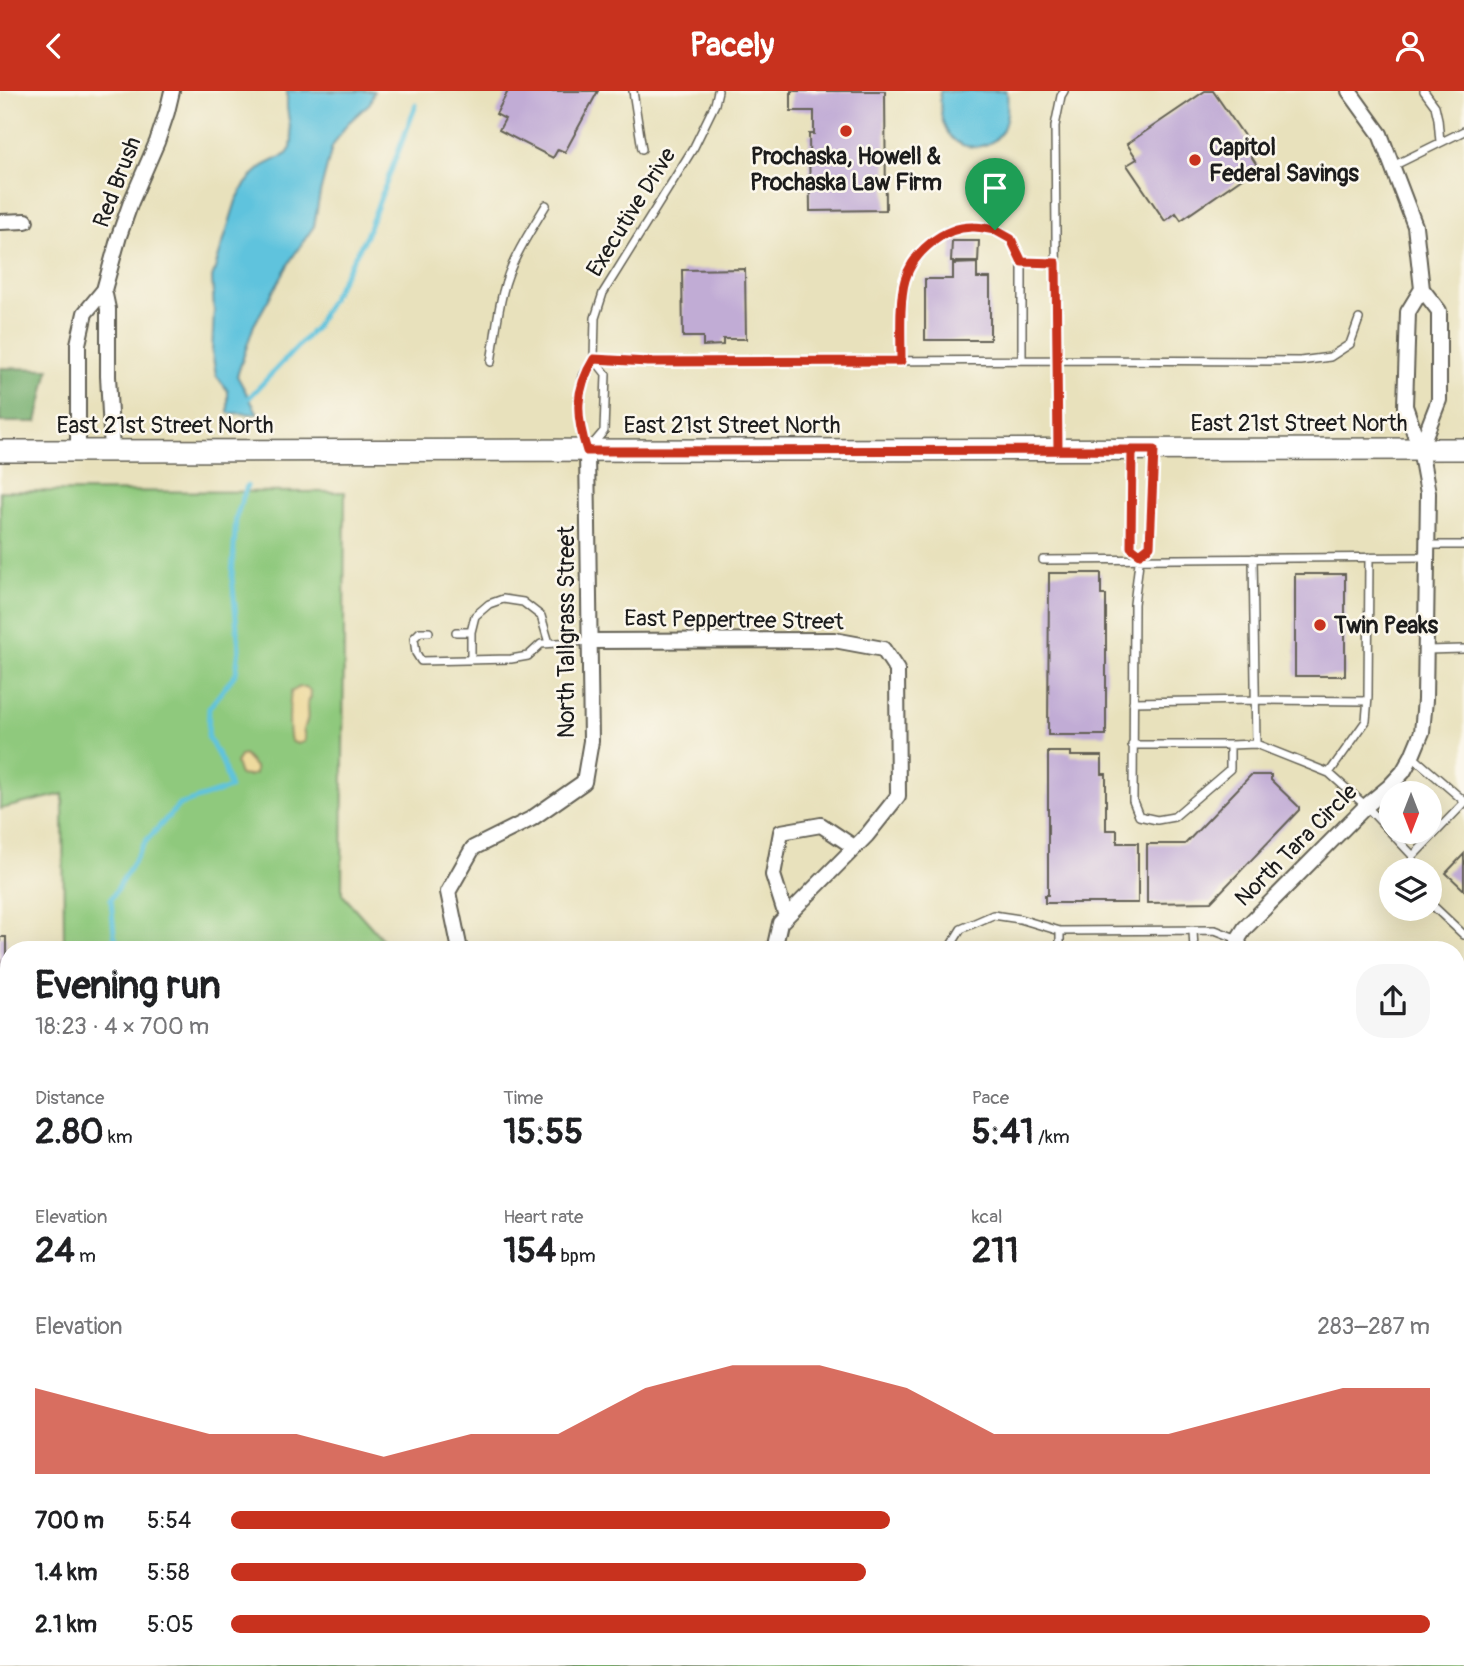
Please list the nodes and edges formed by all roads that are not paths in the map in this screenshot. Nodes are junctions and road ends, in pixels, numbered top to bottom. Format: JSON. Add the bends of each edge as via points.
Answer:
{"nodes":[{"id":1,"x":172,"y":91,"type":"edge"},
{"id":2,"x":633,"y":91,"type":"edge"},
{"id":3,"x":718,"y":91,"type":"edge"},
{"id":4,"x":1064,"y":91,"type":"edge"},
{"id":5,"x":1349,"y":91,"type":"edge"},
{"id":6,"x":1424,"y":91,"type":"edge"},
{"id":7,"x":1464,"y":131,"type":"edge"},
{"id":8,"x":1440,"y":142,"type":"junction"},
{"id":9,"x":642,"y":149,"type":"dead end"},
{"id":10,"x":1392,"y":166,"type":"junction"},
{"id":11,"x":546,"y":205,"type":"dead end"},
{"id":12,"x":26,"y":221,"type":"dead end"},
{"id":13,"x":0,"y":222,"type":"edge"},
{"id":14,"x":1022,"y":262,"type":"junction"},
{"id":15,"x":1056,"y":263,"type":"junction"},
{"id":16,"x":1422,"y":289,"type":"junction"},
{"id":17,"x":104,"y":290,"type":"junction"},
{"id":18,"x":1359,"y":319,"type":"dead end"},
{"id":19,"x":594,"y":359,"type":"junction"},
{"id":20,"x":1022,"y":360,"type":"junction"},
{"id":21,"x":1057,"y":360,"type":"junction"},
{"id":22,"x":901,"y":361,"type":"junction"},
{"id":23,"x":491,"y":362,"type":"dead end"},
{"id":24,"x":1420,"y":449,"type":"junction"},
{"id":25,"x":1464,"y":449,"type":"edge"},
{"id":26,"x":1058,"y":450,"type":"junction"},
{"id":27,"x":1132,"y":450,"type":"junction"},
{"id":28,"x":1154,"y":450,"type":"junction"},
{"id":29,"x":0,"y":451,"type":"edge"},
{"id":30,"x":78,"y":451,"type":"junction"},
{"id":31,"x":112,"y":451,"type":"junction"},
{"id":32,"x":587,"y":451,"type":"junction"},
{"id":33,"x":1464,"y":545,"type":"edge"},
{"id":34,"x":1427,"y":551,"type":"junction"},
{"id":35,"x":1140,"y":557,"type":"junction"},
{"id":36,"x":1369,"y":557,"type":"junction"},
{"id":37,"x":1253,"y":558,"type":"junction"},
{"id":38,"x":1043,"y":560,"type":"dead end"},
{"id":39,"x":429,"y":632,"type":"dead end"},
{"id":40,"x":456,"y":632,"type":"dead end"},
{"id":41,"x":471,"y":632,"type":"junction"},
{"id":42,"x":590,"y":641,"type":"junction"},
{"id":43,"x":549,"y":643,"type":"junction"},
{"id":44,"x":1464,"y":649,"type":"edge"},
{"id":45,"x":1426,"y":650,"type":"junction"},
{"id":46,"x":471,"y":660,"type":"junction"},
{"id":47,"x":1255,"y":700,"type":"junction"},
{"id":48,"x":1367,"y":701,"type":"junction"},
{"id":49,"x":1133,"y":702,"type":"junction"},
{"id":50,"x":1256,"y":744,"type":"junction"},
{"id":51,"x":1132,"y":745,"type":"junction"},
{"id":52,"x":1230,"y":745,"type":"junction"},
{"id":53,"x":1412,"y":756,"type":"junction"},
{"id":54,"x":1329,"y":773,"type":"junction"},
{"id":55,"x":1464,"y":802,"type":"edge"},
{"id":56,"x":1366,"y":806,"type":"junction"},
{"id":57,"x":854,"y":847,"type":"junction"},
{"id":58,"x":1413,"y":856,"type":"joint"},
{"id":59,"x":1442,"y":914,"type":"edge"},
{"id":60,"x":786,"y":916,"type":"junction"},
{"id":61,"x":1060,"y":931,"type":"junction"},
{"id":62,"x":1194,"y":931,"type":"junction"},
{"id":63,"x":1464,"y":935,"type":"edge"},
{"id":64,"x":458,"y":941,"type":"edge"},
{"id":65,"x":776,"y":941,"type":"edge"},
{"id":66,"x":954,"y":941,"type":"edge"},
{"id":67,"x":1060,"y":941,"type":"edge"},
{"id":68,"x":1194,"y":941,"type":"edge"},
{"id":69,"x":1233,"y":941,"type":"edge"},
{"id":70,"x":1240,"y":941,"type":"edge"}],
"edges":[{"from":1,"to":17,"type":"street","name":"Red Brush"},
{"from":2,"to":9,"type":"lane"},
{"from":3,"to":19,"type":"lane","name":"Executive Drive","via":[[694,148],[603,293],[595,318]]},
{"from":4,"to":15,"type":"lane","via":[[1055,126]]},
{"from":5,"to":10,"type":"street","via":[[1380,134]]},
{"from":6,"to":8,"type":"lane","via":[[1435,106]]},
{"from":7,"to":8,"type":"lane"},
{"from":8,"to":10,"type":"lane"},
{"from":10,"to":16,"type":"street","via":[[1415,226]]},
{"from":11,"to":23,"type":"lane","via":[[503,292]]},
{"from":12,"to":13,"type":"street"},
{"from":14,"to":15,"type":"lane"},
{"from":14,"to":20,"type":"lane"},
{"from":14,"to":22,"type":"lane","via":[[1011,239],[995,230],[972,227],[948,232],[927,246],[905,281]]},
{"from":15,"to":21,"type":"lane"},
{"from":16,"to":24,"type":"street","name":"North Tara Circle","via":[[1408,312],[1405,406]]},
{"from":16,"to":24,"type":"street","via":[[1438,311],[1439,400]]},
{"from":17,"to":30,"type":"street","name":"Red Brush","via":[[85,313],[78,344]]},
{"from":17,"to":31,"type":"street","name":"Red Brush"},
{"from":18,"to":21,"type":"lane","via":[[1350,344],[1320,359]]},
{"from":19,"to":22,"type":"lane"},
{"from":19,"to":32,"type":"lane","name":"Executive Drive","via":[[583,376],[579,403]]},
{"from":19,"to":32,"type":"lane","name":"Executive Drive","via":[[606,374],[604,431]]},
{"from":20,"to":21,"type":"lane"},
{"from":20,"to":22,"type":"lane"},
{"from":21,"to":26,"type":"lane"},
{"from":24,"to":25,"type":"main road","name":"East 21st Street North"},
{"from":24,"to":28,"type":"main road","name":"East 21st Street North"},
{"from":24,"to":34,"type":"street","name":"North Tara Circle","via":[[1428,493]]},
{"from":26,"to":27,"type":"main road","name":"East 21st Street North"},
{"from":26,"to":32,"type":"main road","name":"East 21st Street North"},
{"from":27,"to":28,"type":"main road","name":"East 21st Street North"},
{"from":27,"to":35,"type":"lane","via":[[1131,547]]},
{"from":28,"to":35,"type":"lane","via":[[1150,546]]},
{"from":29,"to":30,"type":"main road","name":"East 21st Street North"},
{"from":30,"to":31,"type":"main road","name":"East 21st Street North"},
{"from":31,"to":32,"type":"main road","name":"East 21st Street North"},
{"from":32,"to":42,"type":"street","name":"North Tallgrass Street"},
{"from":33,"to":34,"type":"lane"},
{"from":34,"to":36,"type":"lane"},
{"from":34,"to":45,"type":"street","name":"North Tara Circle"},
{"from":35,"to":37,"type":"lane"},
{"from":35,"to":38,"type":"lane"},
{"from":35,"to":49,"type":"lane","via":[[1134,604]]},
{"from":36,"to":37,"type":"lane"},
{"from":36,"to":48,"type":"lane"},
{"from":37,"to":47,"type":"lane"},
{"from":39,"to":46,"type":"lane","via":[[414,638],[421,661]]},
{"from":40,"to":41,"type":"lane"},
{"from":41,"to":43,"type":"lane","via":[[475,616],[503,599],[523,602],[541,616]]},
{"from":41,"to":46,"type":"lane"},
{"from":42,"to":43,"type":"lane"},
{"from":42,"to":57,"type":"street","name":"East Peppertree Street","via":[[834,640],[883,649],[897,670],[898,796]]},
{"from":42,"to":64,"type":"street","name":"North Tallgrass Street","via":[[592,741],[584,782],[531,820],[473,848],[448,892]]},
{"from":43,"to":46,"type":"lane","via":[[528,656]]},
{"from":44,"to":45,"type":"lane"},
{"from":45,"to":53,"type":"street","name":"North Tara Circle","via":[[1422,732]]},
{"from":47,"to":48,"type":"lane"},
{"from":47,"to":49,"type":"lane"},
{"from":47,"to":50,"type":"lane"},
{"from":48,"to":54,"type":"lane","via":[[1366,721]]},
{"from":49,"to":51,"type":"lane"},
{"from":50,"to":52,"type":"lane"},
{"from":50,"to":54,"type":"lane"},
{"from":51,"to":52,"type":"lane"},
{"from":51,"to":52,"type":"lane","via":[[1133,801],[1139,816],[1157,820],[1174,817],[1230,769]]},
{"from":53,"to":55,"type":"lane"},
{"from":53,"to":56,"type":"street","name":"North Tara Circle","via":[[1403,772]]},
{"from":54,"to":56,"type":"lane"},
{"from":55,"to":58,"type":"lane"},
{"from":56,"to":58,"type":"lane"},
{"from":56,"to":70,"type":"street","name":"North Tara Circle","via":[[1245,928]]},
{"from":57,"to":60,"type":"street"},
{"from":57,"to":60,"type":"street","via":[[821,825],[781,832],[773,875]]},
{"from":59,"to":63,"type":"lane"},
{"from":60,"to":65,"type":"street"},
{"from":61,"to":62,"type":"lane"},
{"from":61,"to":66,"type":"lane","via":[[993,915],[961,929]]},
{"from":61,"to":67,"type":"lane"},
{"from":62,"to":68,"type":"lane"},
{"from":62,"to":69,"type":"lane","via":[[1215,930]]}]}
